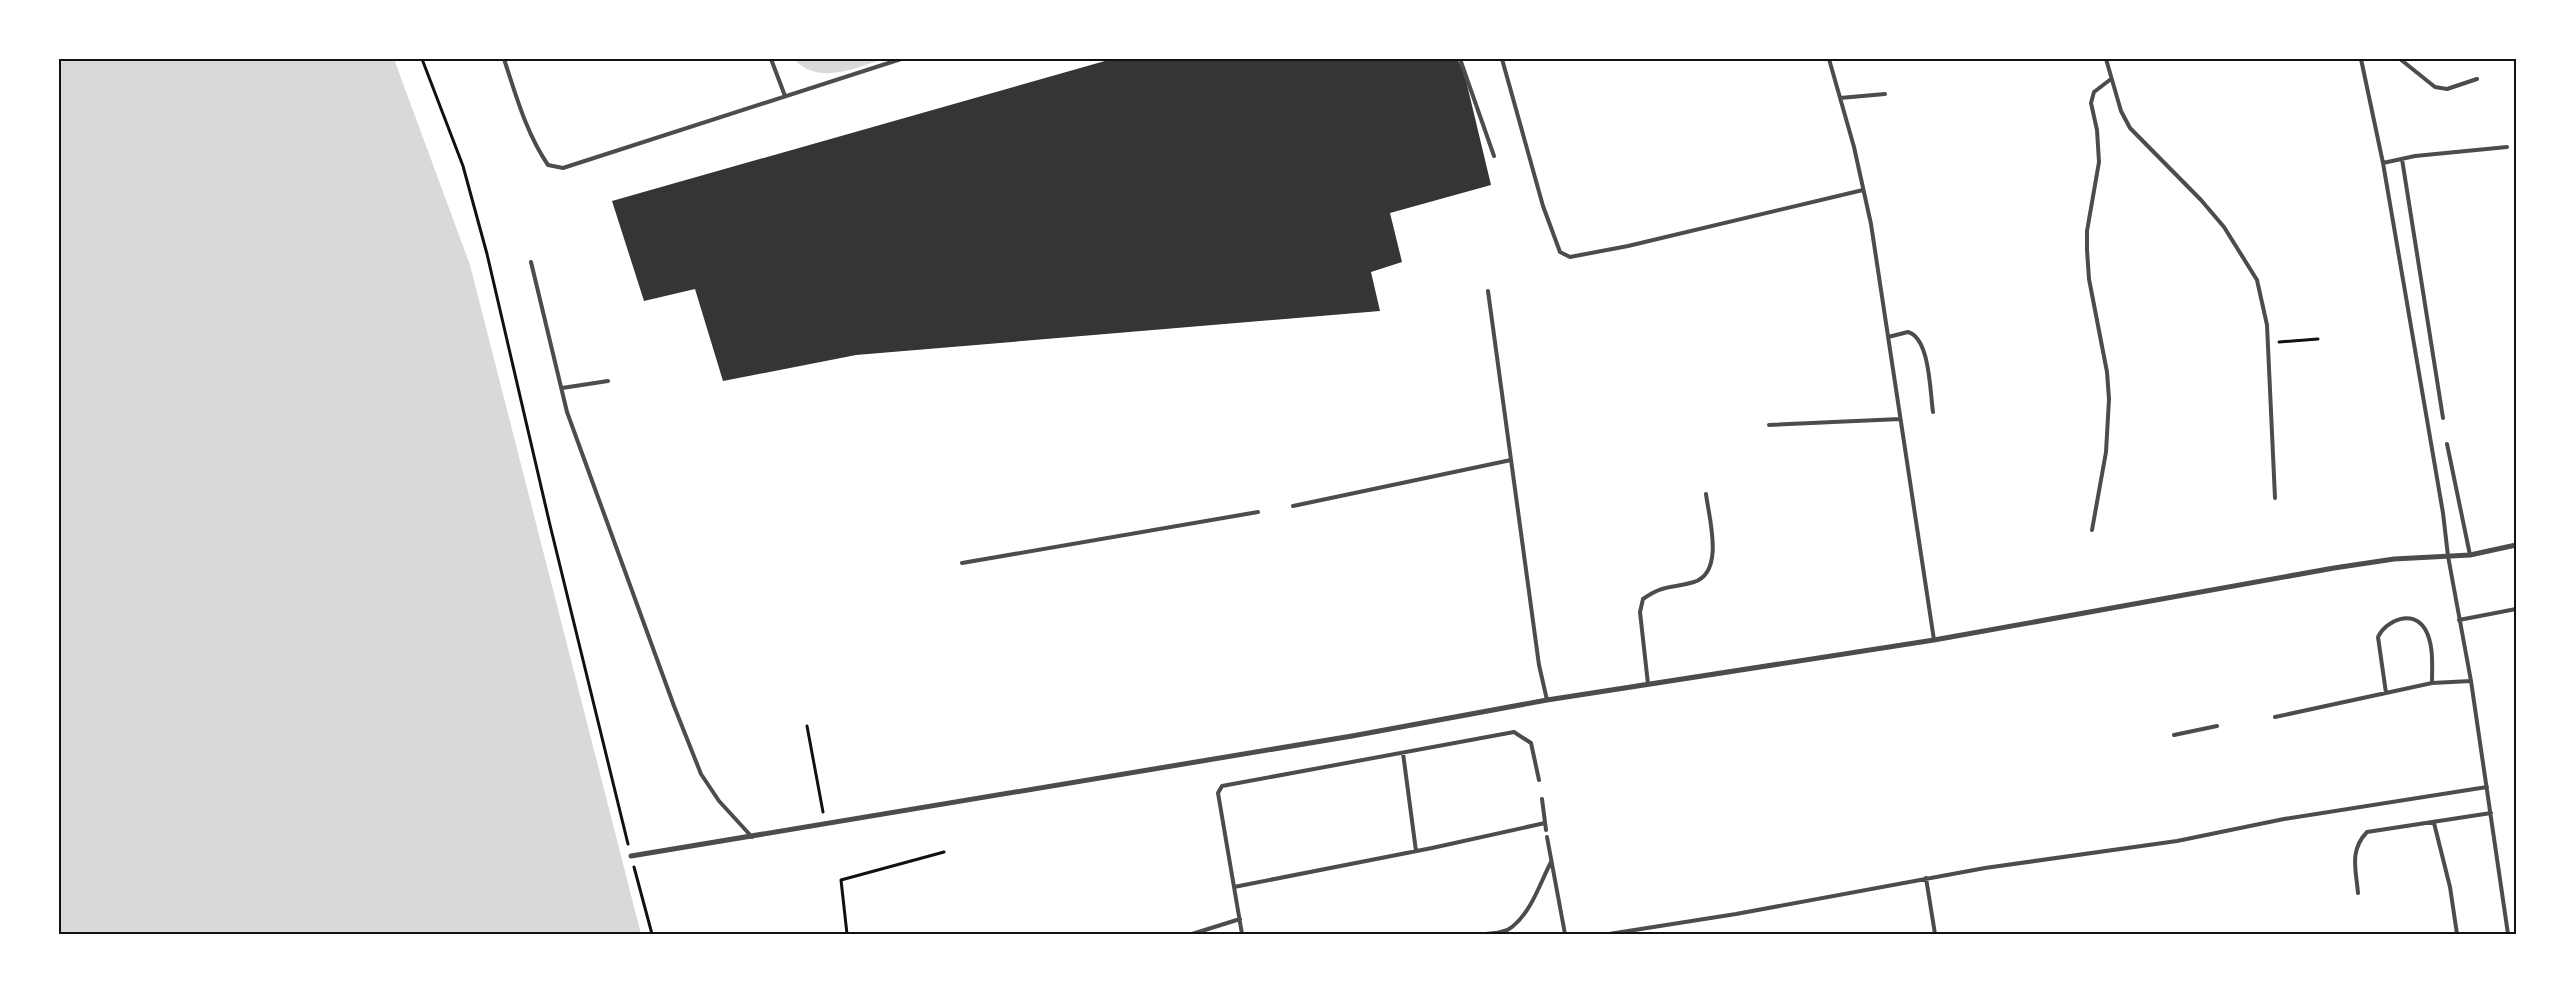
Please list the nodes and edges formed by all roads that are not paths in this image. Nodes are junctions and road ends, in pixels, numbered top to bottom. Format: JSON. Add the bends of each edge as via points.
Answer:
{"nodes":[{"id":1,"x":504,"y":59,"type":"edge"},
{"id":2,"x":771,"y":59,"type":"edge"},
{"id":3,"x":901,"y":59,"type":"edge"},
{"id":4,"x":1460,"y":59,"type":"edge"},
{"id":5,"x":1502,"y":59,"type":"edge"},
{"id":6,"x":1829,"y":59,"type":"edge"},
{"id":7,"x":2106,"y":59,"type":"edge"},
{"id":8,"x":2361,"y":59,"type":"edge"},
{"id":9,"x":2400,"y":59,"type":"edge"},
{"id":10,"x":2112,"y":78,"type":"junction"},
{"id":11,"x":2477,"y":79,"type":"dead end"},
{"id":12,"x":1885,"y":94,"type":"dead end"},
{"id":13,"x":785,"y":96,"type":"junction"},
{"id":14,"x":1840,"y":98,"type":"junction"},
{"id":15,"x":2506,"y":147,"type":"dead end"},
{"id":16,"x":1494,"y":156,"type":"dead end"},
{"id":17,"x":2402,"y":159,"type":"junction"},
{"id":18,"x":2382,"y":163,"type":"junction"},
{"id":19,"x":1863,"y":190,"type":"junction"},
{"id":20,"x":531,"y":262,"type":"dead end"},
{"id":21,"x":1488,"y":291,"type":"dead end"},
{"id":22,"x":1888,"y":337,"type":"junction"},
{"id":23,"x":608,"y":381,"type":"dead end"},
{"id":24,"x":562,"y":388,"type":"junction"},
{"id":25,"x":1933,"y":412,"type":"dead end"},
{"id":26,"x":2443,"y":418,"type":"dead end"},
{"id":27,"x":1900,"y":419,"type":"junction"},
{"id":28,"x":1769,"y":425,"type":"dead end"},
{"id":29,"x":2447,"y":444,"type":"dead end"},
{"id":30,"x":1511,"y":460,"type":"junction"},
{"id":31,"x":1706,"y":494,"type":"dead end"},
{"id":32,"x":2274,"y":498,"type":"dead end"},
{"id":33,"x":1293,"y":506,"type":"dead end"},
{"id":34,"x":1258,"y":512,"type":"dead end"},
{"id":35,"x":2092,"y":530,"type":"dead end"},
{"id":36,"x":2516,"y":545,"type":"edge"},
{"id":37,"x":2470,"y":555,"type":"junction"},
{"id":38,"x":2448,"y":556,"type":"junction"},
{"id":39,"x":962,"y":563,"type":"dead end"},
{"id":40,"x":2516,"y":609,"type":"edge"},
{"id":41,"x":2459,"y":620,"type":"junction"},
{"id":42,"x":1934,"y":640,"type":"junction"},
{"id":43,"x":2471,"y":681,"type":"junction"},
{"id":44,"x":2432,"y":683,"type":"junction"},
{"id":45,"x":1648,"y":684,"type":"junction"},
{"id":46,"x":2386,"y":693,"type":"junction"},
{"id":47,"x":1547,"y":700,"type":"junction"},
{"id":48,"x":2275,"y":717,"type":"dead end"},
{"id":49,"x":2218,"y":726,"type":"dead end"},
{"id":50,"x":2174,"y":735,"type":"dead end"},
{"id":51,"x":1403,"y":753,"type":"junction"},
{"id":52,"x":1539,"y":780,"type":"dead end"},
{"id":53,"x":2487,"y":787,"type":"junction"},
{"id":54,"x":1542,"y":799,"type":"dead end"},
{"id":55,"x":2490,"y":813,"type":"junction"},
{"id":56,"x":1545,"y":823,"type":"junction"},
{"id":57,"x":2434,"y":823,"type":"junction"},
{"id":58,"x":1546,"y":830,"type":"dead end"},
{"id":59,"x":752,"y":837,"type":"junction"},
{"id":60,"x":1546,"y":837,"type":"dead end"},
{"id":61,"x":1416,"y":851,"type":"junction"},
{"id":62,"x":632,"y":856,"type":"road end"},
{"id":63,"x":1551,"y":862,"type":"junction"},
{"id":64,"x":1926,"y":878,"type":"junction"},
{"id":65,"x":1234,"y":887,"type":"junction"},
{"id":66,"x":2358,"y":893,"type":"dead end"},
{"id":67,"x":1240,"y":919,"type":"junction"},
{"id":68,"x":1192,"y":934,"type":"edge"},
{"id":69,"x":1242,"y":934,"type":"edge"},
{"id":70,"x":1486,"y":934,"type":"edge"},
{"id":71,"x":1565,"y":934,"type":"edge"},
{"id":72,"x":1609,"y":934,"type":"edge"},
{"id":73,"x":1936,"y":934,"type":"edge"},
{"id":74,"x":2457,"y":934,"type":"edge"},
{"id":75,"x":2508,"y":934,"type":"edge"}],
"edges":[{"from":1,"to":13,"type":"lane","via":[[540,154],[548,165],[563,168]]},
{"from":2,"to":13,"type":"lane"},
{"from":3,"to":13,"type":"lane"},
{"from":4,"to":16,"type":"lane"},
{"from":5,"to":19,"type":"lane","via":[[1543,206],[1560,252],[1570,257]]},
{"from":6,"to":14,"type":"lane"},
{"from":7,"to":10,"type":"lane"},
{"from":8,"to":18,"type":"lane"},
{"from":9,"to":11,"type":"lane","via":[[2435,87],[2447,89]]},
{"from":10,"to":32,"type":"lane","via":[[2121,111],[2130,128],[2224,227],[2257,280],[2268,343]]},
{"from":10,"to":35,"type":"lane","via":[[2094,92],[2091,103],[2099,162],[2087,250],[2109,399],[2106,452]]},
{"from":12,"to":14,"type":"lane"},
{"from":14,"to":19,"type":"lane"},
{"from":15,"to":17,"type":"lane"},
{"from":17,"to":18,"type":"lane"},
{"from":17,"to":26,"type":"lane"},
{"from":18,"to":38,"type":"lane"},
{"from":19,"to":22,"type":"lane"},
{"from":20,"to":24,"type":"lane"},
{"from":21,"to":30,"type":"lane"},
{"from":22,"to":25,"type":"lane","via":[[1908,332],[1919,338],[1924,350]]},
{"from":22,"to":27,"type":"lane"},
{"from":23,"to":24,"type":"lane"},
{"from":24,"to":59,"type":"lane","via":[[657,660],[701,774],[719,801]]},
{"from":27,"to":28,"type":"lane"},
{"from":27,"to":42,"type":"lane"},
{"from":29,"to":37,"type":"lane"},
{"from":30,"to":33,"type":"lane"},
{"from":30,"to":47,"type":"lane","via":[[1539,665]]},
{"from":31,"to":45,"type":"lane","via":[[1714,559],[1708,572],[1696,582],[1658,588],[1643,599],[1640,612]]},
{"from":34,"to":39,"type":"lane"},
{"from":36,"to":37,"type":"street"},
{"from":37,"to":38,"type":"street"},
{"from":38,"to":41,"type":"lane"},
{"from":38,"to":42,"type":"street","via":[[2394,559],[2334,568]]},
{"from":40,"to":41,"type":"lane"},
{"from":41,"to":43,"type":"lane"},
{"from":42,"to":45,"type":"street"},
{"from":43,"to":44,"type":"lane"},
{"from":43,"to":53,"type":"lane"},
{"from":44,"to":46,"type":"lane"},
{"from":44,"to":46,"type":"lane","via":[[2432,651],[2425,628],[2415,620],[2391,620],[2378,637]]},
{"from":45,"to":47,"type":"street"},
{"from":46,"to":48,"type":"lane"},
{"from":47,"to":59,"type":"street","via":[[1343,738]]},
{"from":49,"to":50,"type":"lane"},
{"from":51,"to":52,"type":"lane","via":[[1514,732],[1531,743]]},
{"from":51,"to":61,"type":"lane"},
{"from":51,"to":65,"type":"lane","via":[[1222,786],[1218,793]]},
{"from":53,"to":55,"type":"lane"},
{"from":53,"to":64,"type":"lane","via":[[2284,819],[2177,841]]},
{"from":54,"to":56,"type":"lane"},
{"from":55,"to":57,"type":"lane"},
{"from":55,"to":75,"type":"lane"},
{"from":56,"to":58,"type":"lane"},
{"from":56,"to":61,"type":"lane"},
{"from":57,"to":66,"type":"lane","via":[[2367,832],[2357,842]]},
{"from":57,"to":74,"type":"lane","via":[[2450,887]]},
{"from":59,"to":62,"type":"street"},
{"from":60,"to":63,"type":"lane"},
{"from":61,"to":65,"type":"lane"},
{"from":63,"to":70,"type":"lane","via":[[1541,887],[1512,927]]},
{"from":63,"to":71,"type":"lane"},
{"from":64,"to":72,"type":"lane"},
{"from":64,"to":73,"type":"lane"},
{"from":65,"to":67,"type":"lane"},
{"from":67,"to":68,"type":"lane"},
{"from":67,"to":69,"type":"lane"}]}
